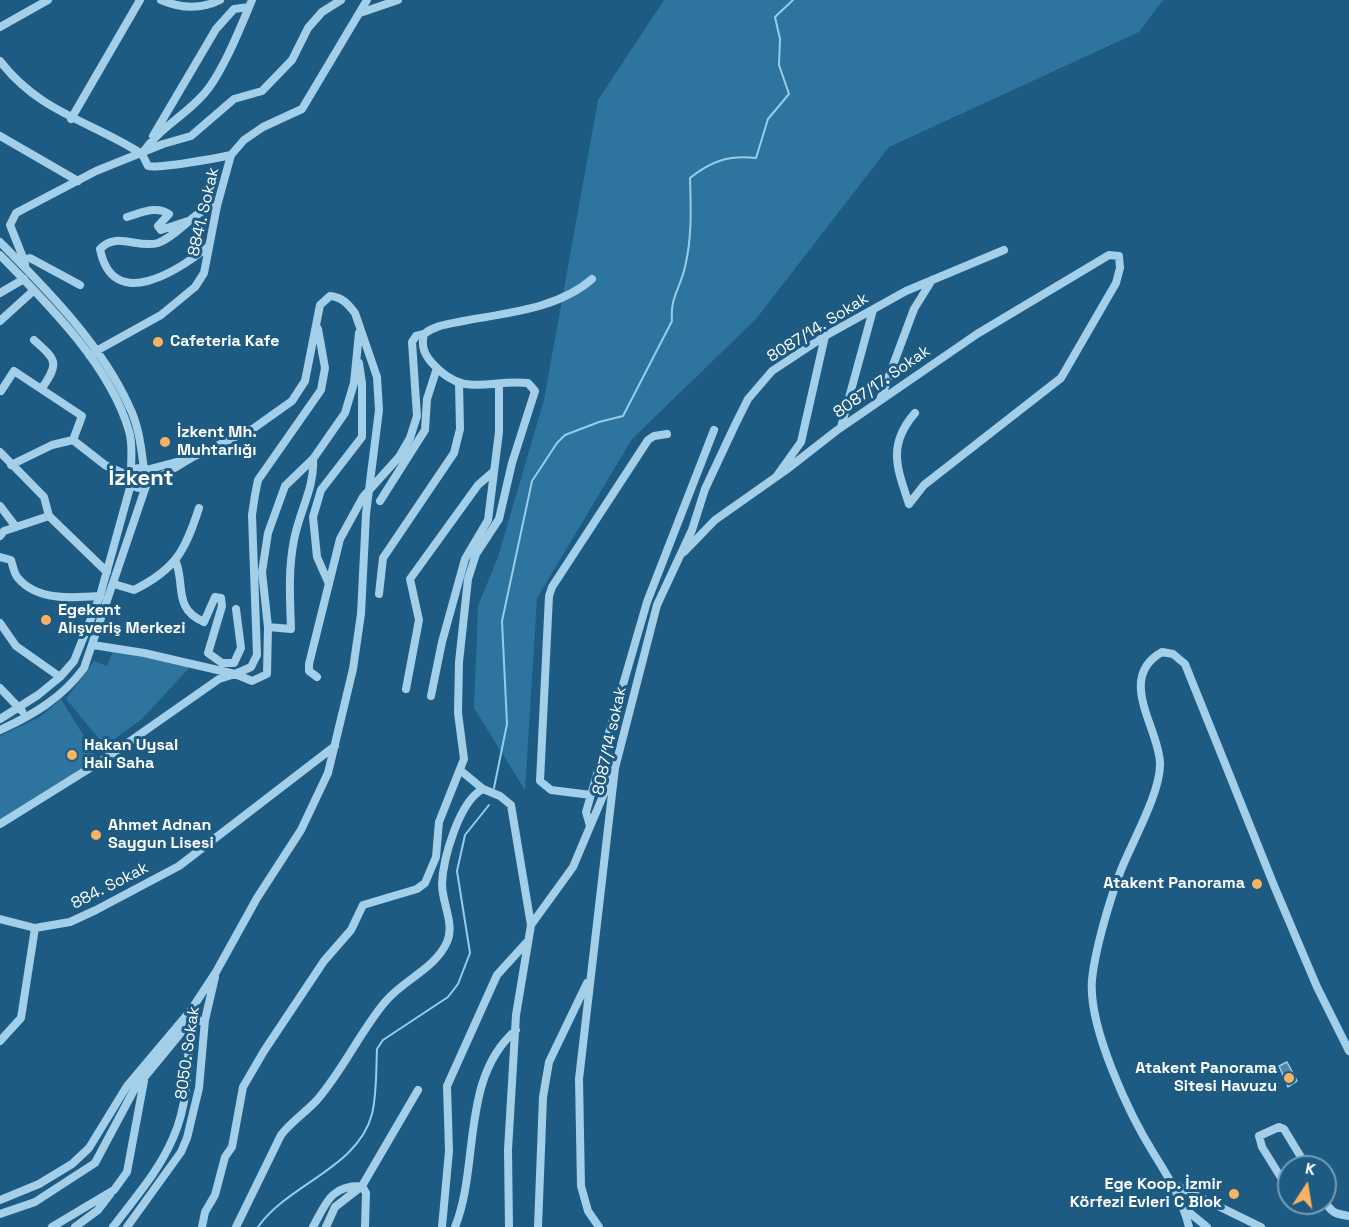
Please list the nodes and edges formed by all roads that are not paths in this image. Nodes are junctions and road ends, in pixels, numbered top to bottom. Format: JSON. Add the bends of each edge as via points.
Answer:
{"nodes":[{"id":1,"x":48,"y":0,"type":"edge"},
{"id":2,"x":140,"y":0,"type":"edge"},
{"id":3,"x":160,"y":0,"type":"edge"},
{"id":4,"x":220,"y":0,"type":"edge"},
{"id":5,"x":341,"y":0,"type":"edge"},
{"id":6,"x":377,"y":0,"type":"edge"},
{"id":7,"x":398,"y":0,"type":"edge"},
{"id":8,"x":250,"y":3,"type":"edge"},
{"id":9,"x":369,"y":4,"type":"edge"},
{"id":10,"x":0,"y":27,"type":"edge"},
{"id":11,"x":0,"y":61,"type":"edge"},
{"id":12,"x":71,"y":119,"type":"junction"},
{"id":13,"x":0,"y":136,"type":"edge"},
{"id":14,"x":151,"y":139,"type":"junction"},
{"id":15,"x":142,"y":154,"type":"junction"},
{"id":16,"x":231,"y":155,"type":"junction"},
{"id":17,"x":78,"y":181,"type":"junction"},
{"id":18,"x":217,"y":206,"type":"junction"},
{"id":19,"x":127,"y":217,"type":"dead end"},
{"id":20,"x":193,"y":219,"type":"junction"},
{"id":21,"x":0,"y":243,"type":"edge"},
{"id":22,"x":209,"y":246,"type":"junction"},
{"id":23,"x":1004,"y":250,"type":"dead end"},
{"id":24,"x":0,"y":255,"type":"edge"},
{"id":25,"x":24,"y":260,"type":"junction"},
{"id":26,"x":24,"y":275,"type":"junction"},
{"id":27,"x":592,"y":279,"type":"dead end"},
{"id":28,"x":932,"y":280,"type":"junction"},
{"id":29,"x":80,"y":285,"type":"dead end"},
{"id":30,"x":33,"y":291,"type":"junction"},
{"id":31,"x":0,"y":293,"type":"edge"},
{"id":32,"x":873,"y":310,"type":"junction"},
{"id":33,"x":0,"y":321,"type":"edge"},
{"id":34,"x":317,"y":324,"type":"junction"},
{"id":35,"x":360,"y":330,"type":"junction"},
{"id":36,"x":424,"y":334,"type":"junction"},
{"id":37,"x":825,"y":336,"type":"junction"},
{"id":38,"x":34,"y":340,"type":"dead end"},
{"id":39,"x":92,"y":352,"type":"junction"},
{"id":40,"x":357,"y":360,"type":"junction"},
{"id":41,"x":437,"y":368,"type":"junction"},
{"id":42,"x":459,"y":383,"type":"junction"},
{"id":43,"x":499,"y":385,"type":"junction"},
{"id":44,"x":42,"y":388,"type":"junction"},
{"id":45,"x":1,"y":391,"type":"edge"},
{"id":46,"x":879,"y":401,"type":"junction"},
{"id":47,"x":915,"y":413,"type":"dead end"},
{"id":48,"x":841,"y":427,"type":"junction"},
{"id":49,"x":714,"y":430,"type":"dead end"},
{"id":50,"x":667,"y":434,"type":"dead end"},
{"id":51,"x":73,"y":440,"type":"junction"},
{"id":52,"x":0,"y":453,"type":"edge"},
{"id":53,"x":190,"y":458,"type":"junction"},
{"id":54,"x":313,"y":459,"type":"junction"},
{"id":55,"x":11,"y":465,"type":"junction"},
{"id":56,"x":145,"y":470,"type":"junction"},
{"id":57,"x":494,"y":471,"type":"junction"},
{"id":58,"x":131,"y":477,"type":"junction"},
{"id":59,"x":775,"y":478,"type":"junction"},
{"id":60,"x":147,"y":485,"type":"junction"},
{"id":61,"x":370,"y":488,"type":"junction"},
{"id":62,"x":380,"y":501,"type":"dead end"},
{"id":63,"x":0,"y":506,"type":"edge"},
{"id":64,"x":199,"y":508,"type":"dead end"},
{"id":65,"x":49,"y":516,"type":"junction"},
{"id":66,"x":16,"y":527,"type":"junction"},
{"id":67,"x":0,"y":536,"type":"edge"},
{"id":68,"x":0,"y":556,"type":"edge"},
{"id":69,"x":678,"y":558,"type":"junction"},
{"id":70,"x":176,"y":562,"type":"junction"},
{"id":71,"x":107,"y":572,"type":"junction"},
{"id":72,"x":114,"y":584,"type":"junction"},
{"id":73,"x":329,"y":586,"type":"junction"},
{"id":74,"x":379,"y":594,"type":"dead end"},
{"id":75,"x":100,"y":596,"type":"junction"},
{"id":76,"x":236,"y":609,"type":"dead end"},
{"id":77,"x":0,"y":622,"type":"edge"},
{"id":78,"x":268,"y":627,"type":"junction"},
{"id":79,"x":93,"y":645,"type":"junction"},
{"id":80,"x":235,"y":675,"type":"junction"},
{"id":81,"x":60,"y":677,"type":"junction"},
{"id":82,"x":316,"y":677,"type":"dead end"},
{"id":83,"x":0,"y":688,"type":"edge"},
{"id":84,"x":406,"y":689,"type":"dead end"},
{"id":85,"x":431,"y":696,"type":"dead end"},
{"id":86,"x":21,"y":708,"type":"junction"},
{"id":87,"x":26,"y":718,"type":"junction"},
{"id":88,"x":0,"y":719,"type":"edge"},
{"id":89,"x":0,"y":730,"type":"edge"},
{"id":90,"x":335,"y":746,"type":"junction"},
{"id":91,"x":615,"y":768,"type":"junction"},
{"id":92,"x":460,"y":770,"type":"junction"},
{"id":93,"x":483,"y":789,"type":"junction"},
{"id":94,"x":591,"y":795,"type":"junction"},
{"id":95,"x":0,"y":824,"type":"edge"},
{"id":96,"x":590,"y":826,"type":"junction"},
{"id":97,"x":0,"y":919,"type":"edge"},
{"id":98,"x":531,"y":925,"type":"junction"},
{"id":99,"x":35,"y":928,"type":"junction"},
{"id":100,"x":528,"y":942,"type":"junction"},
{"id":101,"x":216,"y":972,"type":"junction"},
{"id":102,"x":590,"y":976,"type":"junction"},
{"id":103,"x":208,"y":1009,"type":"junction"},
{"id":104,"x":191,"y":1010,"type":"junction"},
{"id":105,"x":205,"y":1020,"type":"junction"},
{"id":106,"x":189,"y":1023,"type":"junction"},
{"id":107,"x":516,"y":1030,"type":"junction"},
{"id":108,"x":0,"y":1041,"type":"edge"},
{"id":109,"x":1349,"y":1051,"type":"edge"},
{"id":110,"x":145,"y":1078,"type":"junction"},
{"id":111,"x":418,"y":1090,"type":"dead end"},
{"id":112,"x":1300,"y":1155,"type":"edge"},
{"id":113,"x":1277,"y":1171,"type":"edge"},
{"id":114,"x":1173,"y":1184,"type":"junction"},
{"id":115,"x":362,"y":1186,"type":"junction"},
{"id":116,"x":114,"y":1190,"type":"junction"},
{"id":117,"x":0,"y":1200,"type":"edge"},
{"id":118,"x":1184,"y":1208,"type":"junction"},
{"id":119,"x":0,"y":1214,"type":"edge"},
{"id":120,"x":537,"y":1226,"type":"edge"},
{"id":121,"x":52,"y":1227,"type":"edge"},
{"id":122,"x":75,"y":1227,"type":"edge"},
{"id":123,"x":113,"y":1227,"type":"edge"},
{"id":124,"x":127,"y":1227,"type":"edge"},
{"id":125,"x":202,"y":1227,"type":"edge"},
{"id":126,"x":237,"y":1227,"type":"edge"},
{"id":127,"x":313,"y":1227,"type":"edge"},
{"id":128,"x":326,"y":1227,"type":"edge"},
{"id":129,"x":365,"y":1227,"type":"edge"},
{"id":130,"x":442,"y":1227,"type":"edge"},
{"id":131,"x":455,"y":1227,"type":"edge"},
{"id":132,"x":509,"y":1227,"type":"edge"},
{"id":133,"x":599,"y":1227,"type":"edge"},
{"id":134,"x":1189,"y":1227,"type":"edge"},
{"id":135,"x":1207,"y":1227,"type":"edge"},
{"id":136,"x":1261,"y":1227,"type":"edge"}],
"edges":[{"from":1,"to":10,"type":"street"},
{"from":2,"to":12,"type":"street"},
{"from":3,"to":4,"type":"street","via":[[192,7]]},
{"from":5,"to":15,"type":"street","via":[[322,12],[308,28],[292,60],[262,91],[234,99],[191,136]]},
{"from":6,"to":9,"type":"street","name":"8841. Sokak"},
{"from":7,"to":9,"type":"street"},
{"from":8,"to":14,"type":"street","via":[[213,82]]},
{"from":8,"to":14,"type":"street","via":[[234,9],[216,29]]},
{"from":9,"to":16,"type":"street","name":"8841. Sokak","via":[[336,48],[302,109],[263,127]]},
{"from":11,"to":12,"type":"street","via":[[19,84]]},
{"from":12,"to":15,"type":"street"},
{"from":13,"to":17,"type":"street"},
{"from":14,"to":15,"type":"street"},
{"from":15,"to":16,"type":"street","via":[[148,166],[155,168]]},
{"from":15,"to":17,"type":"street"},
{"from":16,"to":18,"type":"street","name":"8841. Sokak"},
{"from":17,"to":25,"type":"street","via":[[12,218],[12,233]]},
{"from":18,"to":20,"type":"street","via":[[206,208]]},
{"from":18,"to":22,"type":"street","name":"8841. Sokak"},
{"from":19,"to":20,"type":"street","via":[[158,208],[164,210],[169,214],[159,226],[161,230]]},
{"from":20,"to":22,"type":"street","via":[[158,243],[106,242],[100,249],[103,262],[115,277],[134,283],[171,274]]},
{"from":21,"to":26,"type":"street"},
{"from":22,"to":39,"type":"street","name":"8841. Sokak","via":[[204,273],[180,301]]},
{"from":23,"to":28,"type":"street","name":"8087/14. Sokak"},
{"from":24,"to":26,"type":"street"},
{"from":25,"to":26,"type":"street"},
{"from":25,"to":29,"type":"street","via":[[30,258]]},
{"from":26,"to":30,"type":"street"},
{"from":26,"to":31,"type":"street"},
{"from":26,"to":39,"type":"street"},
{"from":27,"to":36,"type":"street","via":[[559,300],[443,325]]},
{"from":28,"to":32,"type":"street","name":"8087/14. Sokak"},
{"from":28,"to":46,"type":"street","via":[[914,309]]},
{"from":30,"to":33,"type":"street"},
{"from":30,"to":39,"type":"street"},
{"from":32,"to":37,"type":"street","name":"8087/14. Sokak"},
{"from":32,"to":48,"type":"street"},
{"from":34,"to":35,"type":"street","via":[[320,305],[326,298],[335,297],[349,304]]},
{"from":34,"to":53,"type":"street","via":[[304,381],[292,401],[255,428]]},
{"from":34,"to":80,"type":"street","via":[[325,368],[321,390],[258,480],[252,515],[257,655],[251,667]]},
{"from":35,"to":40,"type":"street"},
{"from":35,"to":61,"type":"street","via":[[376,377],[379,410]]},
{"from":36,"to":41,"type":"street","via":[[423,349]]},
{"from":36,"to":61,"type":"street","via":[[412,342],[417,416],[410,438],[399,457]]},
{"from":37,"to":59,"type":"street","via":[[801,441]]},
{"from":37,"to":69,"type":"street","name":"8087/14. Sokak","via":[[772,371],[748,399],[705,489]]},
{"from":38,"to":44,"type":"street","via":[[55,363]]},
{"from":39,"to":56,"type":"street","via":[[130,406]]},
{"from":39,"to":58,"type":"street","via":[[130,433]]},
{"from":40,"to":54,"type":"street","via":[[345,413]]},
{"from":40,"to":73,"type":"street","via":[[362,383],[362,437],[321,490],[313,517],[317,557]]},
{"from":41,"to":42,"type":"street"},
{"from":41,"to":62,"type":"street","via":[[427,399],[425,430]]},
{"from":42,"to":43,"type":"street"},
{"from":42,"to":74,"type":"street","via":[[459,441],[383,558]]},
{"from":43,"to":57,"type":"street"},
{"from":43,"to":92,"type":"street","via":[[528,383],[535,398],[512,463],[499,519],[476,555],[468,579],[459,662],[458,713],[464,759]]},
{"from":44,"to":45,"type":"street","via":[[14,371]]},
{"from":44,"to":51,"type":"street","via":[[82,416]]},
{"from":46,"to":47,"type":"street","name":"8087/17. Sokak","via":[[977,334],[1109,255],[1119,256],[1116,283],[1061,378],[924,485],[909,504],[897,469],[897,448],[902,428]]},
{"from":46,"to":48,"type":"street","name":"8087/17. Sokak"},
{"from":48,"to":59,"type":"street","name":"8087/17. Sokak"},
{"from":49,"to":94,"type":"street","via":[[648,602]]},
{"from":50,"to":94,"type":"street","via":[[648,440],[549,596],[540,781],[551,790]]},
{"from":51,"to":55,"type":"street","via":[[52,445]]},
{"from":51,"to":58,"type":"street","via":[[105,465]]},
{"from":52,"to":55,"type":"street"},
{"from":53,"to":56,"type":"street"},
{"from":53,"to":60,"type":"street"},
{"from":54,"to":78,"type":"street","via":[[285,486],[268,533],[261,572]]},
{"from":54,"to":78,"type":"street","via":[[314,476],[294,539],[289,572],[291,629]]},
{"from":55,"to":65,"type":"street","via":[[44,497]]},
{"from":56,"to":58,"type":"street","via":[[138,468]]},
{"from":56,"to":60,"type":"street","via":[[150,476]]},
{"from":57,"to":84,"type":"street","via":[[478,485],[410,579],[419,620]]},
{"from":57,"to":85,"type":"street","via":[[488,520],[465,559]]},
{"from":58,"to":60,"type":"street","via":[[136,488]]},
{"from":58,"to":71,"type":"street"},
{"from":59,"to":69,"type":"street","name":"8087/17. Sokak","via":[[715,520]]},
{"from":60,"to":72,"type":"street"},
{"from":61,"to":73,"type":"street","via":[[340,538]]},
{"from":61,"to":90,"type":"street","via":[[361,614]]},
{"from":63,"to":66,"type":"street"},
{"from":64,"to":70,"type":"street"},
{"from":65,"to":66,"type":"street"},
{"from":65,"to":71,"type":"street"},
{"from":66,"to":67,"type":"street"},
{"from":68,"to":75,"type":"street","via":[[11,560],[17,578],[39,594]]},
{"from":69,"to":91,"type":"street","name":"8087/14 sokak","via":[[657,605]]},
{"from":70,"to":72,"type":"street","via":[[134,590]]},
{"from":70,"to":76,"type":"street","via":[[180,572],[178,587],[191,614],[204,622],[215,597],[221,598],[208,652],[222,663],[234,663],[241,648]]},
{"from":71,"to":75,"type":"street"},
{"from":72,"to":79,"type":"street"},
{"from":73,"to":82,"type":"street","via":[[309,664],[309,671]]},
{"from":75,"to":81,"type":"street","via":[[83,644]]},
{"from":77,"to":81,"type":"street","via":[[16,646]]},
{"from":78,"to":80,"type":"street","via":[[267,674],[252,681]]},
{"from":79,"to":80,"type":"street"},
{"from":79,"to":87,"type":"street","via":[[72,684]]},
{"from":80,"to":95,"type":"street","via":[[219,679],[106,758]]},
{"from":81,"to":86,"type":"street"},
{"from":83,"to":86,"type":"street"},
{"from":86,"to":87,"type":"street"},
{"from":86,"to":88,"type":"street"},
{"from":87,"to":89,"type":"street"},
{"from":90,"to":99,"type":"street","name":"884. Sokak","via":[[179,866],[70,921]]},
{"from":90,"to":101,"type":"street","via":[[328,773],[301,830],[257,897]]},
{"from":91,"to":96,"type":"street"},
{"from":91,"to":102,"type":"street","name":"8087/14 sokak"},
{"from":92,"to":93,"type":"street"},
{"from":92,"to":125,"type":"street","via":[[439,822],[436,858],[425,883],[405,894],[363,905],[351,930],[324,961],[243,1087],[232,1147],[222,1163]]},
{"from":93,"to":98,"type":"street","via":[[511,805]]},
{"from":93,"to":126,"type":"street","via":[[465,809],[449,850],[442,883],[448,941],[439,957],[386,1001],[317,1100],[290,1124]]},
{"from":94,"to":96,"type":"street","via":[[586,812]]},
{"from":96,"to":98,"type":"street","via":[[573,867]]},
{"from":97,"to":99,"type":"street","name":"884. Sokak"},
{"from":98,"to":100,"type":"street"},
{"from":99,"to":108,"type":"street","via":[[21,1018]]},
{"from":100,"to":107,"type":"street"},
{"from":100,"to":130,"type":"street","via":[[497,975],[447,1086],[449,1151]]},
{"from":101,"to":103,"type":"street","name":"8050. Sokak"},
{"from":101,"to":104,"type":"street"},
{"from":102,"to":120,"type":"street","via":[[549,1062],[543,1096]]},
{"from":102,"to":133,"type":"street","via":[[579,1079],[579,1164],[588,1211]]},
{"from":103,"to":104,"type":"street"},
{"from":103,"to":105,"type":"street","name":"8050. Sokak"},
{"from":104,"to":106,"type":"street","name":"8050. Sokak"},
{"from":104,"to":117,"type":"street","via":[[127,1086],[89,1148],[72,1164],[39,1184]]},
{"from":105,"to":106,"type":"street"},
{"from":105,"to":124,"type":"street","name":"8050. Sokak","via":[[199,1088],[187,1138]]},
{"from":106,"to":110,"type":"street"},
{"from":106,"to":123,"type":"street","name":"8050. Sokak","via":[[187,1080],[174,1137]]},
{"from":107,"to":131,"type":"street","via":[[503,1041],[492,1060],[480,1093]]},
{"from":107,"to":132,"type":"street","via":[[508,1150]]},
{"from":109,"to":114,"type":"street","via":[[1303,954],[1185,664],[1173,654],[1162,652],[1152,658],[1142,680],[1142,705],[1160,763],[1157,784],[1120,872],[1092,980],[1102,1037],[1127,1104]]},
{"from":110,"to":116,"type":"street","via":[[127,1172]]},
{"from":110,"to":119,"type":"street","via":[[134,1090],[95,1163],[35,1202]]},
{"from":111,"to":115,"type":"street"},
{"from":112,"to":113,"type":"street","via":[[1284,1129],[1261,1133],[1262,1147]]},
{"from":114,"to":118,"type":"street"},
{"from":114,"to":136,"type":"street"},
{"from":115,"to":127,"type":"street","via":[[336,1191]]},
{"from":115,"to":128,"type":"street","via":[[335,1207]]},
{"from":115,"to":129,"type":"street","via":[[366,1193]]},
{"from":116,"to":121,"type":"street"},
{"from":116,"to":122,"type":"street","via":[[98,1210]]},
{"from":118,"to":134,"type":"street"},
{"from":118,"to":135,"type":"street"}]}
